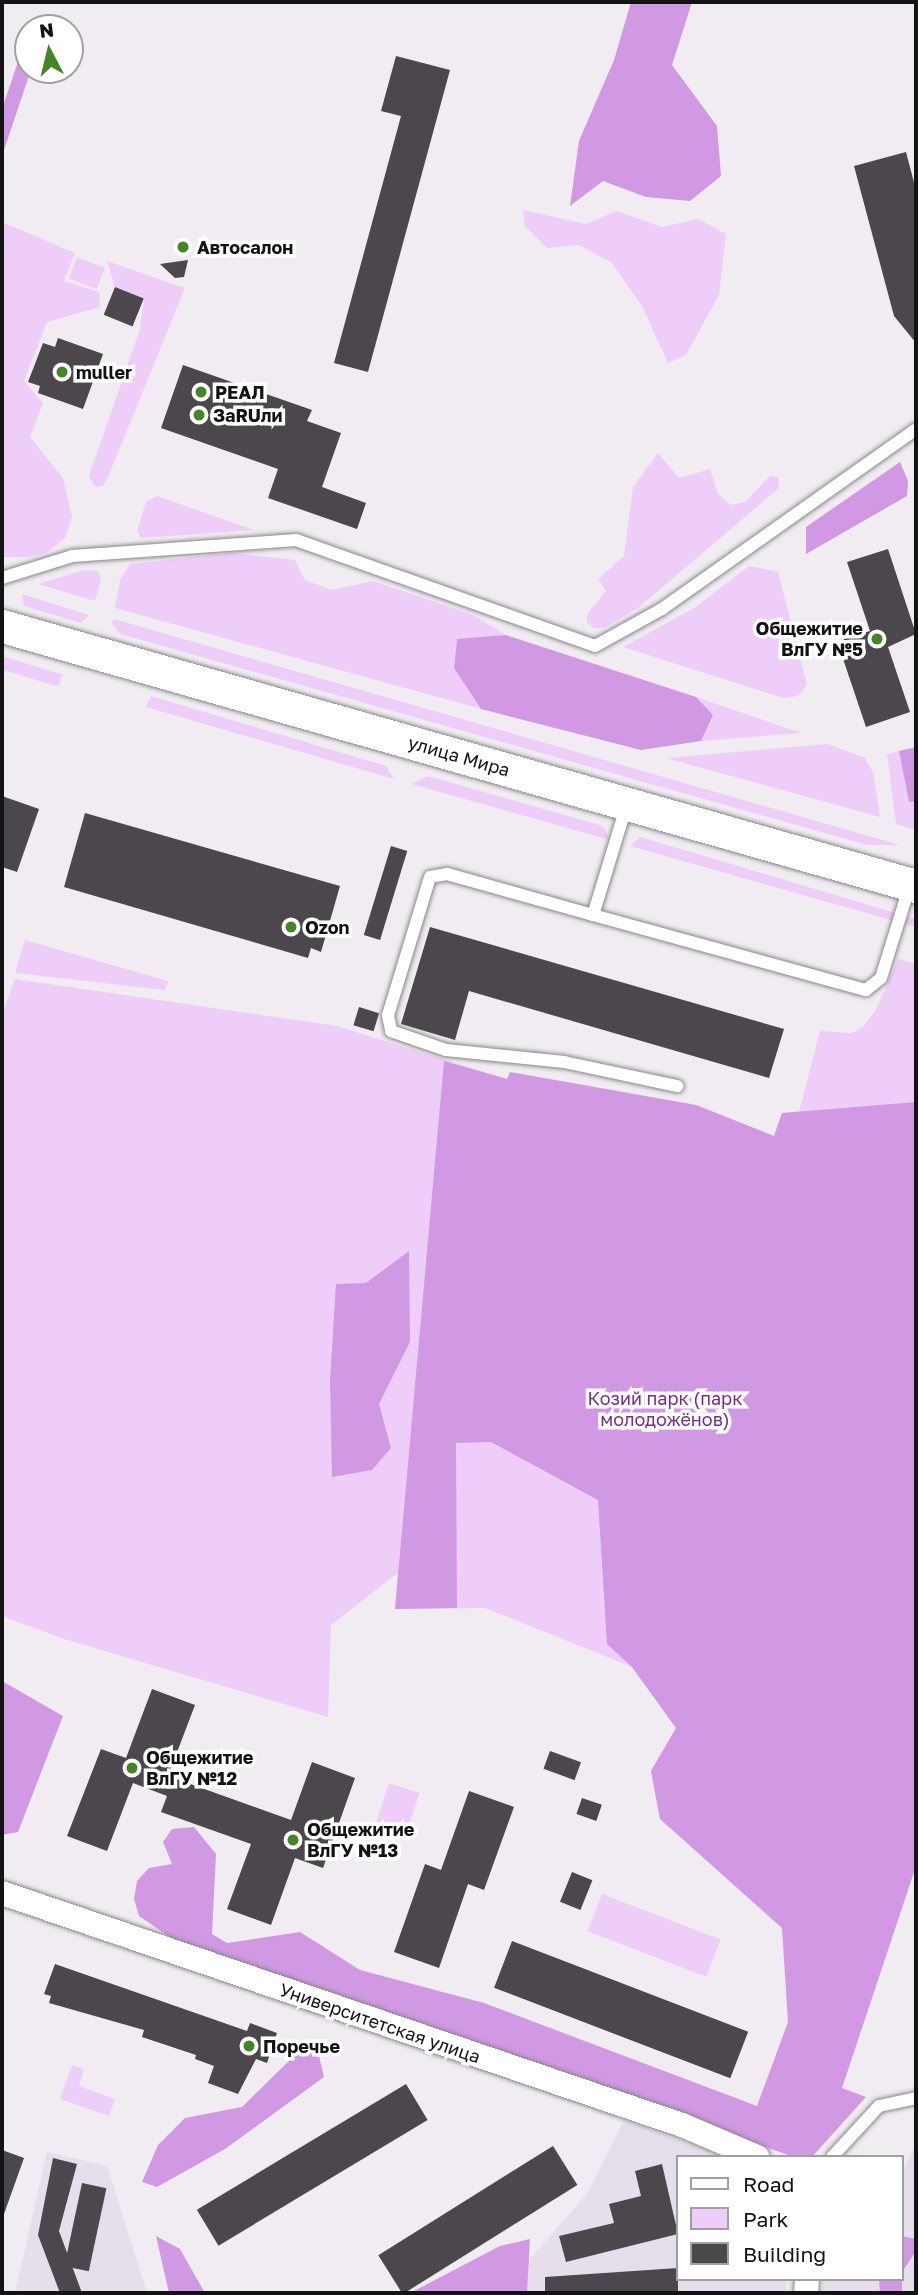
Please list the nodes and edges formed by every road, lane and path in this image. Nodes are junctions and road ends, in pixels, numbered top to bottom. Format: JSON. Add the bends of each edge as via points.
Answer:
{"nodes":[{"id":1,"x":916,"y":429,"type":"edge"},
{"id":2,"x":2,"y":578,"type":"edge"},
{"id":3,"x":2,"y":626,"type":"edge"},
{"id":4,"x":627,"y":804,"type":"junction"},
{"id":5,"x":913,"y":885,"type":"edge"},
{"id":6,"x":593,"y":915,"type":"junction"},
{"id":7,"x":677,"y":1086,"type":"dead end"},
{"id":8,"x":2,"y":1893,"type":"edge"},
{"id":9,"x":916,"y":2098,"type":"edge"},
{"id":10,"x":752,"y":2155,"type":"edge"},
{"id":11,"x":834,"y":2155,"type":"edge"}],
"edges":[{"from":1,"to":2,"type":"lane","via":[[662,609],[595,646],[296,540],[72,556]]},
{"from":3,"to":4,"type":"main road","name":"улица Мира"},
{"from":4,"to":5,"type":"main road","name":"улица Мира"},
{"from":4,"to":6,"type":"lane"},
{"from":5,"to":6,"type":"lane","via":[[881,978],[866,990]]},
{"from":6,"to":7,"type":"lane","via":[[447,874],[429,877],[388,1015],[391,1031],[446,1050],[564,1062]]},
{"from":8,"to":10,"type":"street","name":"Университетская улица","via":[[682,2125]]},
{"from":9,"to":11,"type":"lane","via":[[879,2106]]}]}
